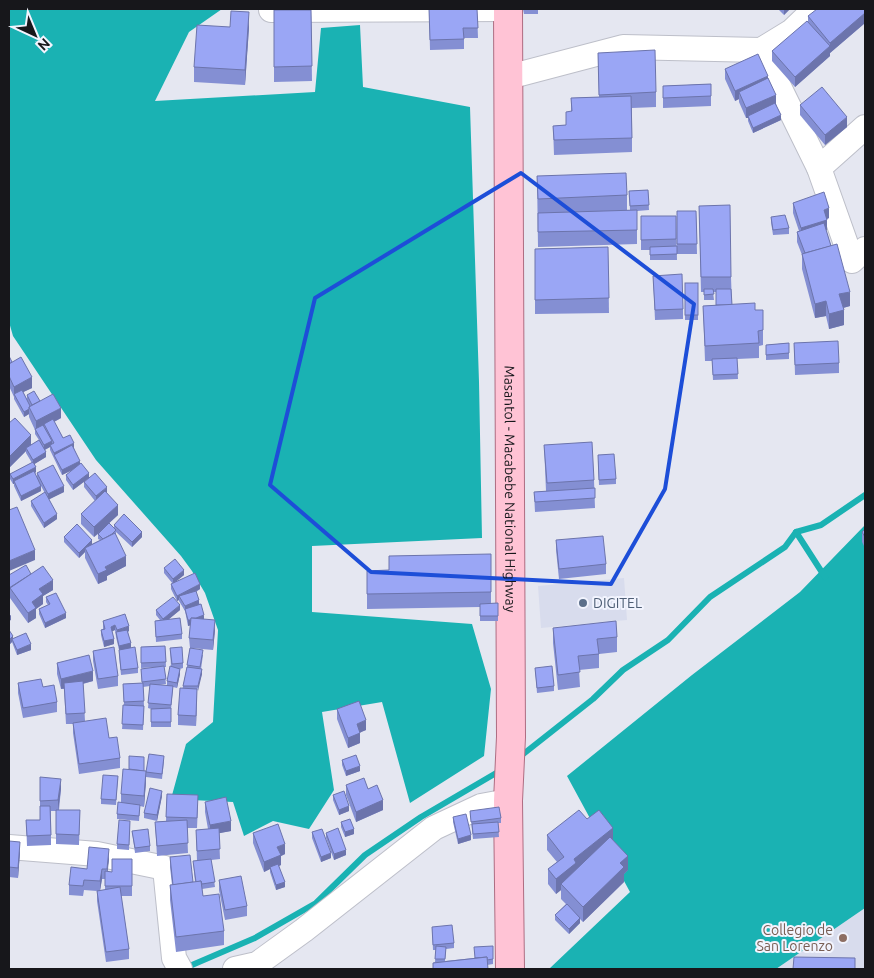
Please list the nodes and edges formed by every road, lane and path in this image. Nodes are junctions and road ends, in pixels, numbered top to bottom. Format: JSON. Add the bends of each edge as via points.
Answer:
{"nodes":[{"id":1,"x":508,"y":9,"type":"edge"},
{"id":2,"x":815,"y":9,"type":"edge"},
{"id":3,"x":271,"y":10,"type":"edge"},
{"id":4,"x":761,"y":50,"type":"junction"},
{"id":5,"x":509,"y":77,"type":"junction"},
{"id":6,"x":865,"y":127,"type":"edge"},
{"id":7,"x":819,"y":168,"type":"junction"},
{"id":8,"x":865,"y":249,"type":"edge"},
{"id":9,"x":508,"y":796,"type":"junction"},
{"id":10,"x":9,"y":848,"type":"edge"},
{"id":11,"x":177,"y":963,"type":"edge"},
{"id":12,"x":235,"y":969,"type":"edge"},
{"id":13,"x":510,"y":969,"type":"edge"}],
"edges":[{"from":1,"to":3,"type":"street"},
{"from":1,"to":5,"type":"main road","name":"Masantol - Macabebe National Highway"},
{"from":2,"to":4,"type":"street","via":[[792,31]]},
{"from":4,"to":5,"type":"street","via":[[623,48]]},
{"from":4,"to":7,"type":"street"},
{"from":5,"to":9,"type":"main road","name":"Masantol - Macabebe National Highway","via":[[511,737]]},
{"from":6,"to":7,"type":"street"},
{"from":7,"to":8,"type":"street","via":[[852,261]]},
{"from":9,"to":12,"type":"street","via":[[434,828],[257,964]]},
{"from":9,"to":13,"type":"main road","name":"Masantol - Macabebe National Highway"},
{"from":10,"to":11,"type":"street","via":[[97,854],[165,868]]}]}
